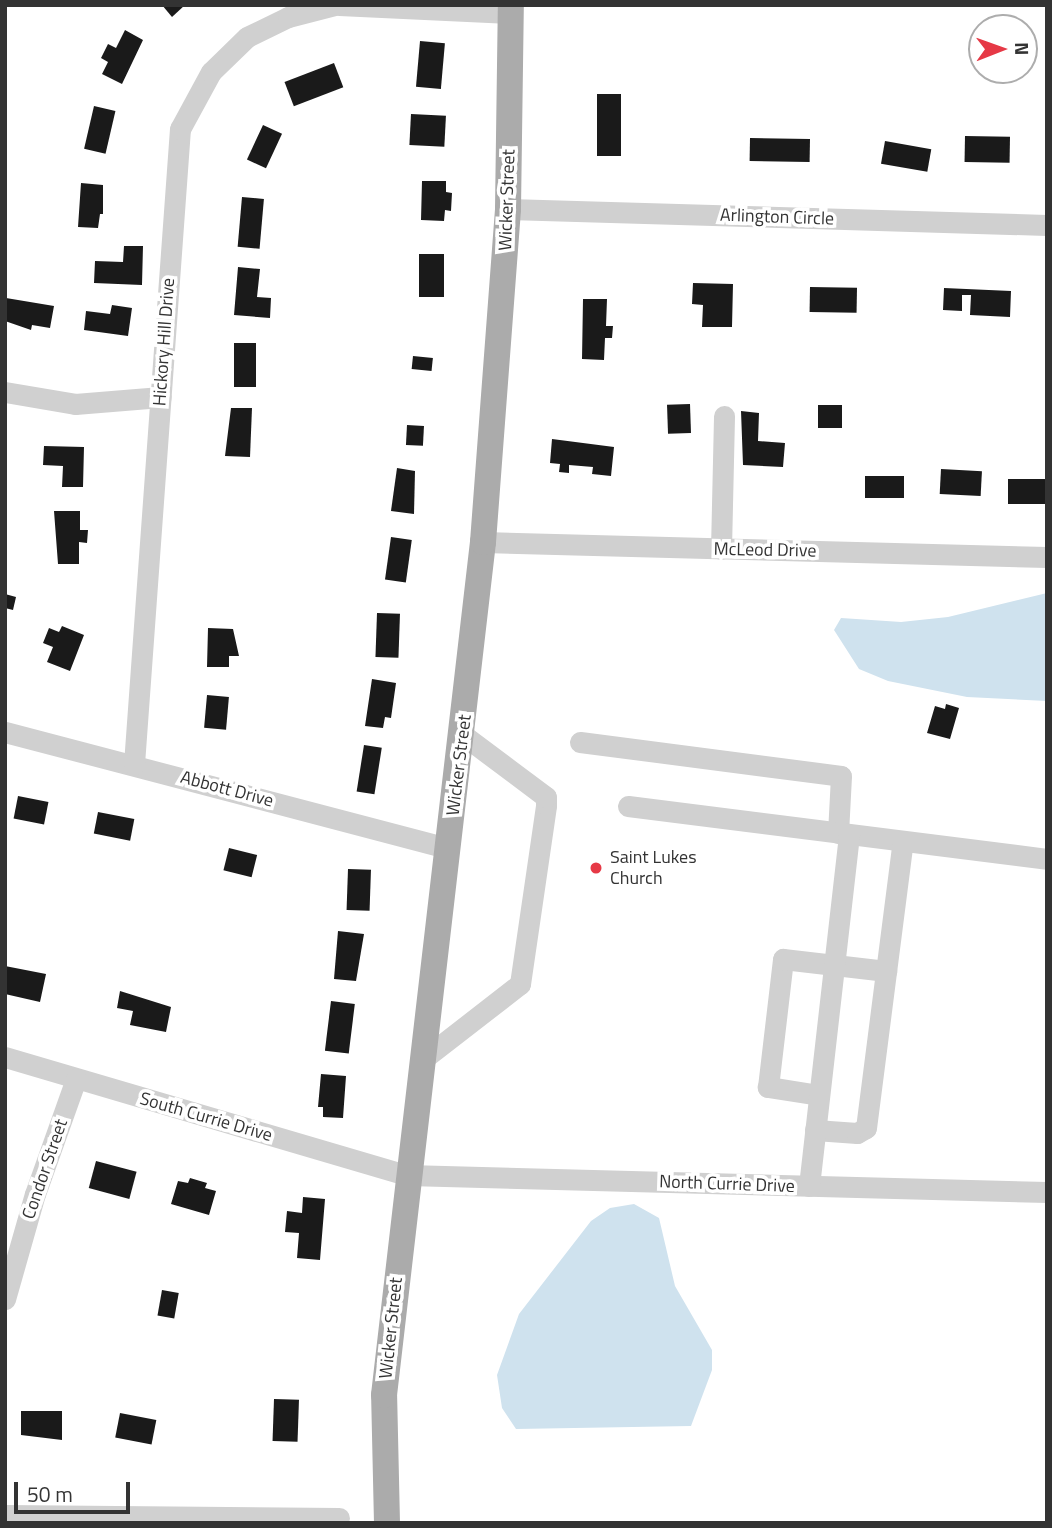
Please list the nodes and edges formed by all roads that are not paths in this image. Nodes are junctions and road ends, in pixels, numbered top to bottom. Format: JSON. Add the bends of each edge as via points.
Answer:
{"nodes":[{"id":1,"x":337,"y":5,"type":"edge"},
{"id":2,"x":511,"y":9,"type":"edge"},
{"id":3,"x":508,"y":209,"type":"junction"},
{"id":4,"x":1047,"y":225,"type":"edge"},
{"id":5,"x":5,"y":391,"type":"edge"},
{"id":6,"x":161,"y":397,"type":"junction"},
{"id":7,"x":724,"y":416,"type":"dead end"},
{"id":8,"x":483,"y":542,"type":"junction"},
{"id":9,"x":721,"y":550,"type":"junction"},
{"id":10,"x":1047,"y":556,"type":"edge"},
{"id":11,"x":5,"y":732,"type":"edge"},
{"id":12,"x":463,"y":735,"type":"junction"},
{"id":13,"x":580,"y":742,"type":"dead end"},
{"id":14,"x":134,"y":764,"type":"junction"},
{"id":15,"x":628,"y":806,"type":"dead end"},
{"id":16,"x":843,"y":834,"type":"junction"},
{"id":17,"x":903,"y":841,"type":"junction"},
{"id":18,"x":448,"y":848,"type":"junction"},
{"id":19,"x":1047,"y":859,"type":"edge"},
{"id":20,"x":834,"y":964,"type":"junction"},
{"id":21,"x":886,"y":971,"type":"junction"},
{"id":22,"x":5,"y":1057,"type":"edge"},
{"id":23,"x":422,"y":1060,"type":"junction"},
{"id":24,"x":76,"y":1079,"type":"junction"},
{"id":25,"x":819,"y":1095,"type":"junction"},
{"id":26,"x":815,"y":1130,"type":"junction"},
{"id":27,"x":407,"y":1175,"type":"junction"},
{"id":28,"x":808,"y":1186,"type":"junction"},
{"id":29,"x":1047,"y":1192,"type":"edge"},
{"id":30,"x":5,"y":1299,"type":"edge"},
{"id":31,"x":5,"y":1515,"type":"edge"},
{"id":32,"x":339,"y":1518,"type":"dead end"},
{"id":33,"x":387,"y":1523,"type":"edge"}],
"edges":[{"from":1,"to":2,"type":"street","name":"Hickory Hill Drive"},
{"from":1,"to":6,"type":"street","name":"Hickory Hill Drive","via":[[288,17],[247,37],[212,72],[180,129]]},
{"from":2,"to":3,"type":"main road","name":"Wicker Street"},
{"from":3,"to":4,"type":"street","name":"Arlington Circle"},
{"from":3,"to":8,"type":"main road","name":"Wicker Street"},
{"from":5,"to":6,"type":"street","via":[[75,404]]},
{"from":6,"to":14,"type":"street","name":"Hickory Hill Drive"},
{"from":7,"to":9,"type":"street"},
{"from":8,"to":9,"type":"street","name":"McLeod Drive"},
{"from":8,"to":12,"type":"main road","name":"Wicker Street"},
{"from":9,"to":10,"type":"street","name":"McLeod Drive"},
{"from":11,"to":14,"type":"street","name":"Abbott Drive"},
{"from":12,"to":18,"type":"main road","name":"Wicker Street"},
{"from":12,"to":23,"type":"street","via":[[546,797],[546,805],[520,984]]},
{"from":13,"to":16,"type":"street","via":[[841,776]]},
{"from":14,"to":18,"type":"street","name":"Abbott Drive"},
{"from":15,"to":16,"type":"street"},
{"from":16,"to":17,"type":"street"},
{"from":16,"to":20,"type":"street"},
{"from":17,"to":19,"type":"street"},
{"from":17,"to":21,"type":"street"},
{"from":18,"to":23,"type":"main road","name":"Wicker Street"},
{"from":20,"to":21,"type":"street"},
{"from":20,"to":25,"type":"street"},
{"from":20,"to":25,"type":"street","via":[[783,959],[768,1087]]},
{"from":21,"to":26,"type":"street","via":[[866,1128],[857,1133]]},
{"from":22,"to":24,"type":"street","name":"South Currie Drive"},
{"from":23,"to":27,"type":"main road","name":"Wicker Street"},
{"from":24,"to":27,"type":"street","name":"South Currie Drive"},
{"from":24,"to":30,"type":"street","name":"Condor Street","via":[[35,1194]]},
{"from":25,"to":26,"type":"street"},
{"from":26,"to":28,"type":"street"},
{"from":27,"to":28,"type":"street","name":"North Currie Drive"},
{"from":27,"to":33,"type":"main road","name":"Wicker Street","via":[[384,1395]]},
{"from":28,"to":29,"type":"street","name":"North Currie Drive"},
{"from":31,"to":32,"type":"street"}]}
